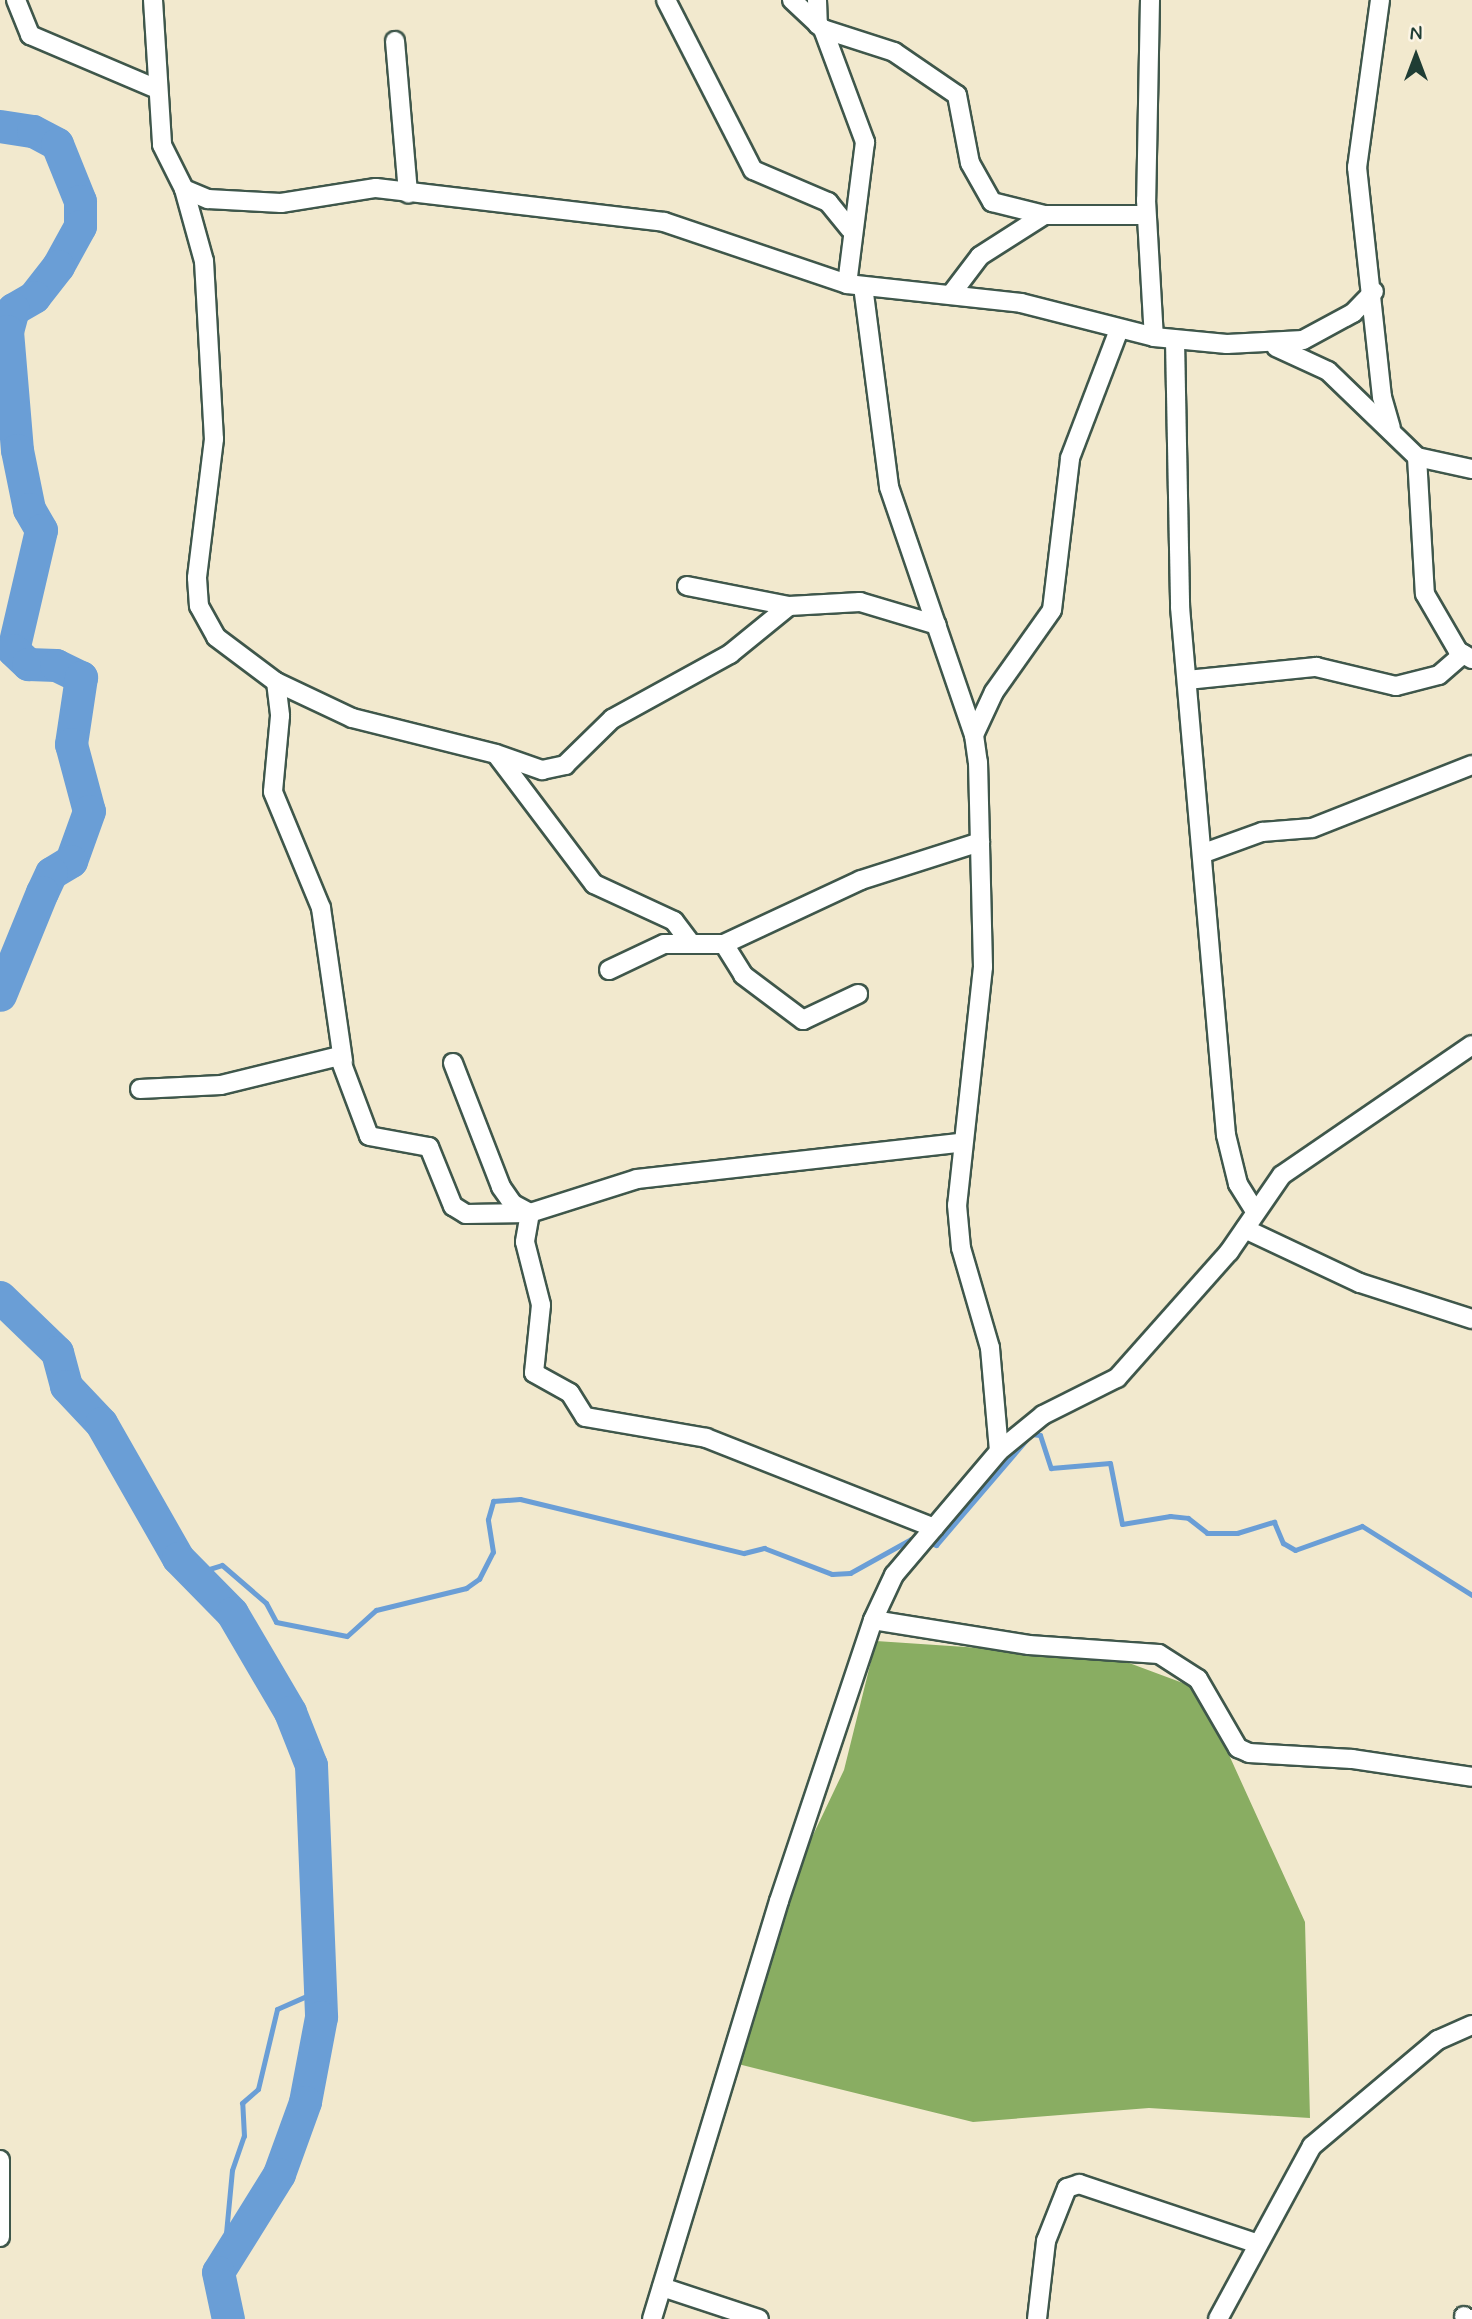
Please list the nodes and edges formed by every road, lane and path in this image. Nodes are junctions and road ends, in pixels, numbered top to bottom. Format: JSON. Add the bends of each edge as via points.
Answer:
{"nodes":[{"id":1,"x":16,"y":0,"type":"edge"},
{"id":2,"x":153,"y":0,"type":"edge"},
{"id":3,"x":666,"y":0,"type":"edge"},
{"id":4,"x":792,"y":0,"type":"edge"},
{"id":5,"x":817,"y":0,"type":"edge"},
{"id":6,"x":1150,"y":0,"type":"edge"},
{"id":7,"x":1380,"y":0,"type":"edge"},
{"id":8,"x":821,"y":27,"type":"junction"},
{"id":9,"x":395,"y":41,"type":"dead end"},
{"id":10,"x":157,"y":89,"type":"junction"},
{"id":11,"x":184,"y":189,"type":"junction"},
{"id":12,"x":408,"y":193,"type":"junction"},
{"id":13,"x":1044,"y":215,"type":"junction"},
{"id":14,"x":1146,"y":215,"type":"junction"},
{"id":15,"x":850,"y":229,"type":"junction"},
{"id":16,"x":855,"y":285,"type":"junction"},
{"id":17,"x":1374,"y":292,"type":"junction"},
{"id":18,"x":952,"y":293,"type":"junction"},
{"id":19,"x":1119,"y":330,"type":"junction"},
{"id":20,"x":1154,"y":337,"type":"junction"},
{"id":21,"x":1175,"y":340,"type":"junction"},
{"id":22,"x":1275,"y":346,"type":"junction"},
{"id":23,"x":1391,"y":428,"type":"junction"},
{"id":24,"x":1418,"y":457,"type":"junction"},
{"id":25,"x":1472,"y":469,"type":"edge"},
{"id":26,"x":687,"y":586,"type":"dead end"},
{"id":27,"x":789,"y":606,"type":"junction"},
{"id":28,"x":937,"y":625,"type":"junction"},
{"id":29,"x":1467,"y":657,"type":"edge"},
{"id":30,"x":1187,"y":680,"type":"junction"},
{"id":31,"x":276,"y":682,"type":"junction"},
{"id":32,"x":974,"y":734,"type":"junction"},
{"id":33,"x":496,"y":754,"type":"junction"},
{"id":34,"x":1472,"y":765,"type":"edge"},
{"id":35,"x":980,"y":842,"type":"junction"},
{"id":36,"x":1204,"y":853,"type":"junction"},
{"id":37,"x":690,"y":942,"type":"junction"},
{"id":38,"x":724,"y":944,"type":"junction"},
{"id":39,"x":608,"y":970,"type":"dead end"},
{"id":40,"x":858,"y":994,"type":"dead end"},
{"id":41,"x":1472,"y":1045,"type":"edge"},
{"id":42,"x":343,"y":1061,"type":"junction"},
{"id":43,"x":453,"y":1063,"type":"dead end"},
{"id":44,"x":140,"y":1089,"type":"dead end"},
{"id":45,"x":959,"y":1143,"type":"junction"},
{"id":46,"x":1254,"y":1210,"type":"junction"},
{"id":47,"x":530,"y":1213,"type":"junction"},
{"id":48,"x":1245,"y":1228,"type":"junction"},
{"id":49,"x":1472,"y":1319,"type":"edge"},
{"id":50,"x":999,"y":1451,"type":"junction"},
{"id":51,"x":934,"y":1528,"type":"junction"},
{"id":52,"x":873,"y":1620,"type":"junction"},
{"id":53,"x":1472,"y":1777,"type":"edge"},
{"id":54,"x":1472,"y":2025,"type":"edge"},
{"id":55,"x":0,"y":2160,"type":"edge"},
{"id":56,"x":0,"y":2237,"type":"edge"},
{"id":57,"x":1255,"y":2243,"type":"junction"},
{"id":58,"x":662,"y":2287,"type":"junction"},
{"id":59,"x":652,"y":2319,"type":"edge"},
{"id":60,"x":759,"y":2319,"type":"edge"},
{"id":61,"x":1037,"y":2319,"type":"edge"},
{"id":62,"x":1218,"y":2319,"type":"edge"}],
"edges":[{"from":1,"to":10,"type":"street","via":[[30,35]]},
{"from":2,"to":10,"type":"street"},
{"from":3,"to":15,"type":"street","via":[[753,170],[828,202]]},
{"from":4,"to":8,"type":"street"},
{"from":5,"to":8,"type":"street"},
{"from":6,"to":14,"type":"street"},
{"from":7,"to":17,"type":"street","via":[[1357,167]]},
{"from":8,"to":13,"type":"street","via":[[894,52],[937,76],[962,106],[966,147],[983,193],[1004,208]]},
{"from":8,"to":15,"type":"street","via":[[865,142]]},
{"from":9,"to":12,"type":"street"},
{"from":10,"to":11,"type":"street","via":[[162,145]]},
{"from":11,"to":12,"type":"street","via":[[235,205],[354,189]]},
{"from":11,"to":31,"type":"street","via":[[204,261],[213,405],[199,606],[216,637]]},
{"from":12,"to":16,"type":"street","via":[[664,222]]},
{"from":13,"to":14,"type":"street"},
{"from":13,"to":18,"type":"street","via":[[980,256]]},
{"from":14,"to":20,"type":"street","via":[[1154,252]]},
{"from":15,"to":16,"type":"street"},
{"from":16,"to":18,"type":"street"},
{"from":16,"to":28,"type":"street","via":[[889,487]]},
{"from":17,"to":22,"type":"street","via":[[1329,330]]},
{"from":17,"to":23,"type":"street","via":[[1382,397]]},
{"from":18,"to":19,"type":"street","via":[[1021,303]]},
{"from":19,"to":20,"type":"street"},
{"from":19,"to":32,"type":"street","via":[[1070,458],[1052,610],[994,692]]},
{"from":20,"to":21,"type":"street"},
{"from":21,"to":22,"type":"street"},
{"from":21,"to":30,"type":"street","via":[[1173,428]]},
{"from":22,"to":23,"type":"street","via":[[1328,371]]},
{"from":23,"to":24,"type":"street"},
{"from":24,"to":25,"type":"street"},
{"from":24,"to":29,"type":"street","via":[[1425,594]]},
{"from":26,"to":27,"type":"street"},
{"from":27,"to":28,"type":"street","via":[[860,602]]},
{"from":27,"to":33,"type":"street","via":[[730,654],[612,719],[565,765],[542,770]]},
{"from":28,"to":32,"type":"street"},
{"from":29,"to":30,"type":"street","via":[[1439,675],[1396,686],[1316,667]]},
{"from":30,"to":36,"type":"street"},
{"from":31,"to":33,"type":"street","via":[[370,724],[454,739]]},
{"from":31,"to":42,"type":"street","via":[[280,716],[272,792],[321,908]]},
{"from":32,"to":35,"type":"street"},
{"from":33,"to":37,"type":"street","via":[[594,884],[674,921]]},
{"from":34,"to":36,"type":"street","via":[[1311,828],[1262,832]]},
{"from":35,"to":38,"type":"street","via":[[861,880]]},
{"from":35,"to":45,"type":"street","via":[[983,967]]},
{"from":36,"to":46,"type":"street","via":[[1226,1135],[1238,1184]]},
{"from":37,"to":38,"type":"street"},
{"from":37,"to":39,"type":"street","via":[[664,944]]},
{"from":38,"to":40,"type":"street","via":[[743,975],[803,1020]]},
{"from":41,"to":46,"type":"street","via":[[1282,1175]]},
{"from":42,"to":44,"type":"street","via":[[323,1054],[230,1083]]},
{"from":42,"to":47,"type":"street","via":[[369,1136],[429,1147],[458,1212]]},
{"from":43,"to":47,"type":"street","via":[[501,1188]]},
{"from":45,"to":47,"type":"street","via":[[637,1179]]},
{"from":45,"to":50,"type":"street","via":[[958,1225],[990,1348]]},
{"from":46,"to":48,"type":"street"},
{"from":47,"to":51,"type":"street","via":[[525,1242],[541,1305],[534,1373],[570,1393],[585,1417],[706,1438]]},
{"from":48,"to":49,"type":"street","via":[[1373,1288]]},
{"from":48,"to":50,"type":"street","via":[[1118,1378],[1043,1415]]},
{"from":50,"to":51,"type":"street"},
{"from":51,"to":52,"type":"street","via":[[894,1575]]},
{"from":52,"to":53,"type":"street","via":[[1029,1645],[1159,1654],[1198,1679],[1238,1748],[1250,1753],[1352,1759]]},
{"from":52,"to":58,"type":"street"},
{"from":54,"to":57,"type":"street","via":[[1438,2040],[1312,2146]]},
{"from":55,"to":56,"type":"street"},
{"from":57,"to":61,"type":"street","via":[[1079,2184],[1067,2188],[1046,2241]]},
{"from":57,"to":62,"type":"street"},
{"from":58,"to":59,"type":"street"},
{"from":58,"to":60,"type":"street"}]}
